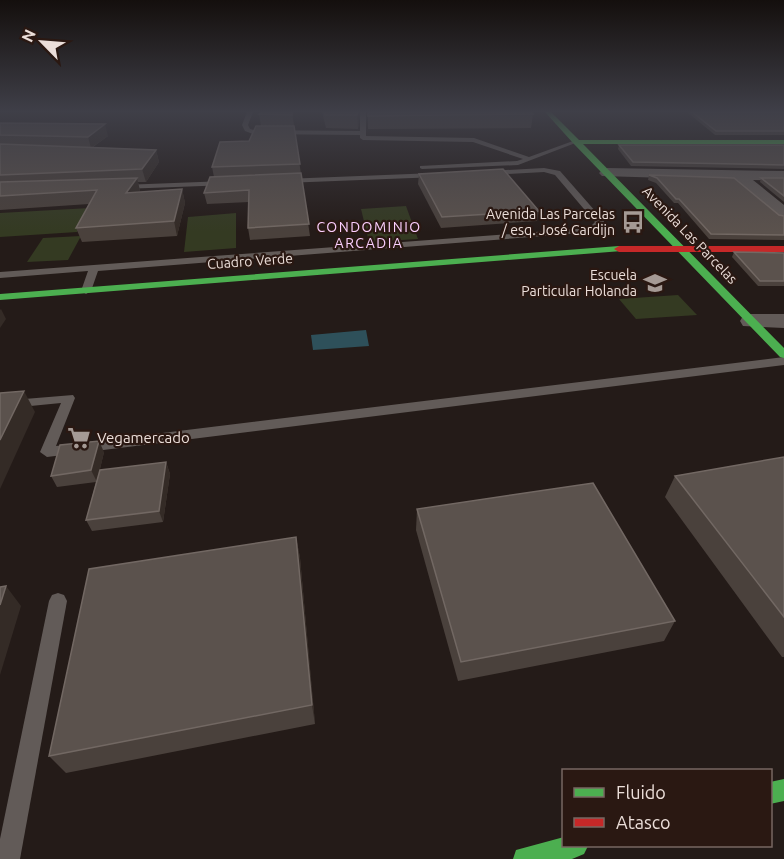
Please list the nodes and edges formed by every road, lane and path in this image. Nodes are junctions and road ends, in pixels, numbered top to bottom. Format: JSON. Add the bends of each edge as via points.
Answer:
{"nodes":[{"id":1,"x":510,"y":152,"type":"edge"},
{"id":2,"x":548,"y":152,"type":"edge"},
{"id":3,"x":585,"y":152,"type":"edge"},
{"id":4,"x":530,"y":159,"type":"junction"},
{"id":5,"x":286,"y":172,"type":"edge"},
{"id":6,"x":607,"y":173,"type":"junction"},
{"id":7,"x":204,"y":175,"type":"dead end"},
{"id":8,"x":737,"y":175,"type":"junction"},
{"id":9,"x":784,"y":176,"type":"edge"},
{"id":10,"x":276,"y":181,"type":"edge"},
{"id":11,"x":117,"y":188,"type":"edge"},
{"id":12,"x":784,"y":214,"type":"edge"},
{"id":13,"x":682,"y":249,"type":"junction"},
{"id":14,"x":784,"y":249,"type":"edge"},
{"id":15,"x":94,"y":268,"type":"junction"},
{"id":16,"x":0,"y":275,"type":"edge"},
{"id":17,"x":86,"y":291,"type":"junction"},
{"id":18,"x":0,"y":297,"type":"edge"},
{"id":19,"x":752,"y":321,"type":"junction"},
{"id":20,"x":784,"y":321,"type":"edge"},
{"id":21,"x":784,"y":354,"type":"edge"},
{"id":22,"x":784,"y":362,"type":"edge"},
{"id":23,"x":0,"y":405,"type":"edge"},
{"id":24,"x":58,"y":600,"type":"dead end"},
{"id":25,"x":572,"y":847,"type":"edge"},
{"id":26,"x":8,"y":859,"type":"edge"},
{"id":27,"x":525,"y":859,"type":"edge"}],
"edges":[{"from":1,"to":4,"type":"lane"},
{"from":2,"to":4,"type":"lane"},
{"from":3,"to":6,"type":"street","name":"Avenida Las Parcelas"},
{"from":4,"to":5,"type":"lane","via":[[518,163]]},
{"from":6,"to":8,"type":"street"},
{"from":6,"to":13,"type":"street","name":"Avenida Las Parcelas"},
{"from":7,"to":11,"type":"lane","via":[[229,179]]},
{"from":8,"to":9,"type":"street"},
{"from":8,"to":12,"type":"street"},
{"from":10,"to":15,"type":"lane","via":[[551,171],[600,222],[592,230],[582,232]]},
{"from":13,"to":14,"type":"street","name":"Cuadro Verde"},
{"from":13,"to":17,"type":"street","name":"Cuadro Verde","via":[[646,247]]},
{"from":13,"to":19,"type":"street","name":"Avenida Las Parcelas"},
{"from":15,"to":16,"type":"lane"},
{"from":15,"to":17,"type":"lane"},
{"from":17,"to":18,"type":"street","name":"Cuadro Verde"},
{"from":19,"to":20,"type":"street"},
{"from":19,"to":21,"type":"street","name":"Avenida Las Parcelas"},
{"from":22,"to":23,"type":"lane","via":[[47,452],[69,398]]},
{"from":24,"to":26,"type":"lane"},
{"from":25,"to":27,"type":"street"}]}
